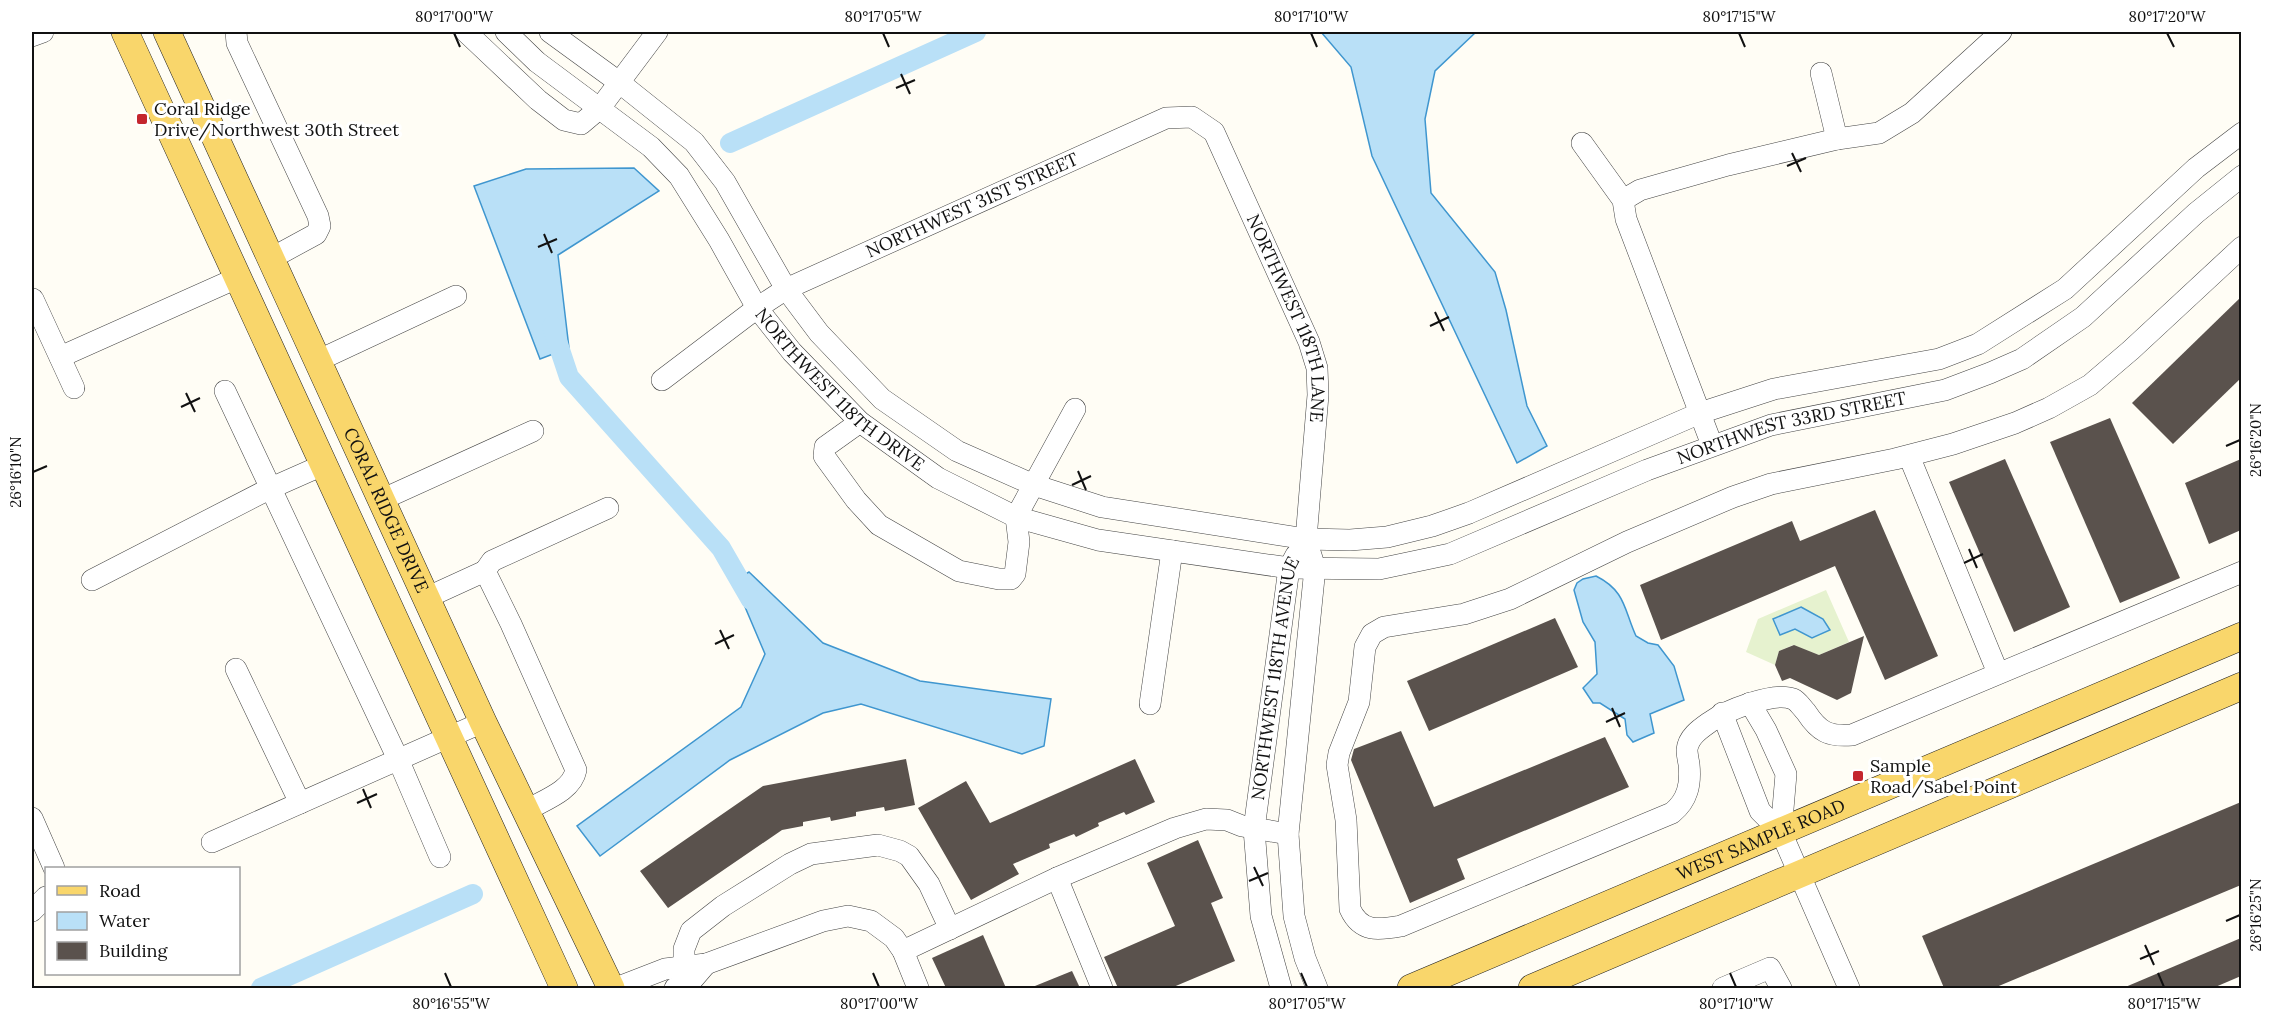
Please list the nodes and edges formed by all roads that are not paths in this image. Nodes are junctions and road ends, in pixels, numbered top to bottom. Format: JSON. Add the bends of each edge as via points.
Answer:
{"nodes":[{"id":1,"x":43,"y":32,"type":"edge"},
{"id":2,"x":125,"y":32,"type":"edge"},
{"id":3,"x":167,"y":32,"type":"edge"},
{"id":4,"x":236,"y":32,"type":"edge"},
{"id":5,"x":466,"y":32,"type":"edge"},
{"id":6,"x":507,"y":32,"type":"edge"},
{"id":7,"x":550,"y":32,"type":"edge"},
{"id":8,"x":657,"y":32,"type":"edge"},
{"id":9,"x":2001,"y":32,"type":"edge"},
{"id":10,"x":32,"y":36,"type":"edge"},
{"id":11,"x":1821,"y":73,"type":"dead end"},
{"id":12,"x":620,"y":83,"type":"junction"},
{"id":13,"x":600,"y":108,"type":"junction"},
{"id":14,"x":1192,"y":117,"type":"joint"},
{"id":15,"x":2241,"y":133,"type":"edge"},
{"id":16,"x":1838,"y":140,"type":"junction"},
{"id":17,"x":1582,"y":143,"type":"dead end"},
{"id":18,"x":2241,"y":176,"type":"edge"},
{"id":19,"x":1623,"y":200,"type":"junction"},
{"id":20,"x":2241,"y":247,"type":"edge"},
{"id":21,"x":270,"y":259,"type":"junction"},
{"id":22,"x":237,"y":278,"type":"junction"},
{"id":23,"x":786,"y":289,"type":"junction"},
{"id":24,"x":456,"y":296,"type":"dead end"},
{"id":25,"x":33,"y":299,"type":"dead end"},
{"id":26,"x":757,"y":308,"type":"junction"},
{"id":27,"x":1977,"y":344,"type":"junction"},
{"id":28,"x":60,"y":357,"type":"junction"},
{"id":29,"x":317,"y":361,"type":"junction"},
{"id":30,"x":1990,"y":373,"type":"junction"},
{"id":31,"x":662,"y":380,"type":"dead end"},
{"id":32,"x":74,"y":388,"type":"dead end"},
{"id":33,"x":225,"y":391,"type":"dead end"},
{"id":34,"x":1075,"y":409,"type":"dead end"},
{"id":35,"x":1700,"y":413,"type":"junction"},
{"id":36,"x":860,"y":422,"type":"junction"},
{"id":37,"x":532,"y":431,"type":"dead end"},
{"id":38,"x":1712,"y":445,"type":"junction"},
{"id":39,"x":1909,"y":456,"type":"junction"},
{"id":40,"x":323,"y":465,"type":"junction"},
{"id":41,"x":1034,"y":485,"type":"junction"},
{"id":42,"x":271,"y":488,"type":"junction"},
{"id":43,"x":381,"y":500,"type":"junction"},
{"id":44,"x":608,"y":508,"type":"dead end"},
{"id":45,"x":1016,"y":517,"type":"junction"},
{"id":46,"x":1306,"y":539,"type":"junction"},
{"id":47,"x":1172,"y":551,"type":"junction"},
{"id":48,"x":1289,"y":568,"type":"junction"},
{"id":49,"x":1315,"y":568,"type":"junction"},
{"id":50,"x":485,"y":572,"type":"junction"},
{"id":51,"x":2241,"y":572,"type":"edge"},
{"id":52,"x":92,"y":579,"type":"dead end"},
{"id":53,"x":426,"y":598,"type":"junction"},
{"id":54,"x":2241,"y":636,"type":"edge"},
{"id":55,"x":236,"y":669,"type":"dead end"},
{"id":56,"x":1998,"y":673,"type":"junction"},
{"id":57,"x":2241,"y":686,"type":"edge"},
{"id":58,"x":1750,"y":703,"type":"junction"},
{"id":59,"x":1150,"y":704,"type":"dead end"},
{"id":60,"x":1722,"y":713,"type":"junction"},
{"id":61,"x":483,"y":722,"type":"junction"},
{"id":62,"x":448,"y":737,"type":"junction"},
{"id":63,"x":1761,"y":743,"type":"junction"},
{"id":64,"x":1738,"y":753,"type":"junction"},
{"id":65,"x":398,"y":759,"type":"junction"},
{"id":66,"x":1785,"y":790,"type":"junction"},
{"id":67,"x":300,"y":803,"type":"junction"},
{"id":68,"x":526,"y":810,"type":"junction"},
{"id":69,"x":32,"y":818,"type":"edge"},
{"id":70,"x":1254,"y":829,"type":"junction"},
{"id":71,"x":1782,"y":832,"type":"junction"},
{"id":72,"x":1288,"y":834,"type":"junction"},
{"id":73,"x":212,"y":842,"type":"dead end"},
{"id":74,"x":440,"y":856,"type":"dead end"},
{"id":75,"x":54,"y":867,"type":"edge"},
{"id":76,"x":1799,"y":875,"type":"junction"},
{"id":77,"x":1057,"y":878,"type":"junction"},
{"id":78,"x":45,"y":898,"type":"edge"},
{"id":79,"x":32,"y":911,"type":"edge"},
{"id":80,"x":950,"y":929,"type":"junction"},
{"id":81,"x":903,"y":951,"type":"junction"},
{"id":82,"x":706,"y":964,"type":"junction"},
{"id":83,"x":684,"y":967,"type":"junction"},
{"id":84,"x":564,"y":988,"type":"edge"},
{"id":85,"x":611,"y":988,"type":"edge"},
{"id":86,"x":616,"y":988,"type":"edge"},
{"id":87,"x":675,"y":988,"type":"edge"},
{"id":88,"x":918,"y":988,"type":"edge"},
{"id":89,"x":1102,"y":988,"type":"edge"},
{"id":90,"x":1281,"y":988,"type":"edge"},
{"id":91,"x":1317,"y":988,"type":"edge"},
{"id":92,"x":1411,"y":988,"type":"edge"},
{"id":93,"x":1532,"y":988,"type":"edge"},
{"id":94,"x":1723,"y":988,"type":"edge"},
{"id":95,"x":1780,"y":988,"type":"edge"},
{"id":96,"x":1849,"y":988,"type":"edge"}],
"edges":[{"from":1,"to":10,"type":"street"},
{"from":2,"to":22,"type":"main road","name":"CORAL RIDGE DRIVE"},
{"from":3,"to":21,"type":"main road","name":"CORAL RIDGE DRIVE"},
{"from":4,"to":21,"type":"street","via":[[237,43],[320,226],[316,234]]},
{"from":5,"to":13,"type":"street","via":[[564,120],[581,124]]},
{"from":6,"to":13,"type":"street","name":"NORTHWEST 118TH DRIVE","via":[[537,62]]},
{"from":7,"to":12,"type":"street","name":"NORTHWEST 118TH DRIVE"},
{"from":8,"to":12,"type":"street"},
{"from":9,"to":16,"type":"street","via":[[1912,113],[1879,133]]},
{"from":11,"to":16,"type":"street"},
{"from":12,"to":13,"type":"street"},
{"from":12,"to":23,"type":"street","name":"NORTHWEST 118TH DRIVE","via":[[694,142],[725,182]]},
{"from":13,"to":26,"type":"street","name":"NORTHWEST 118TH DRIVE","via":[[651,147],[679,176]]},
{"from":14,"to":23,"type":"street","name":"NORTHWEST 31ST STREET","via":[[1166,118]]},
{"from":14,"to":46,"type":"street","name":"NORTHWEST 118TH LANE","via":[[1214,132],[1309,342],[1317,368]]},
{"from":15,"to":27,"type":"street","name":"NORTHWEST 33RD STREET","via":[[2196,168],[2065,289]]},
{"from":16,"to":19,"type":"street","via":[[1728,165],[1640,190]]},
{"from":17,"to":19,"type":"street"},
{"from":18,"to":30,"type":"street","name":"NORTHWEST 33RD STREET","via":[[2083,317],[2022,359]]},
{"from":19,"to":35,"type":"street","via":[[1626,219]]},
{"from":20,"to":39,"type":"street","via":[[2090,385],[2015,423]]},
{"from":21,"to":29,"type":"main road","name":"CORAL RIDGE DRIVE"},
{"from":22,"to":28,"type":"street"},
{"from":22,"to":40,"type":"main road","name":"CORAL RIDGE DRIVE"},
{"from":23,"to":26,"type":"street","name":"NORTHWEST 31ST STREET"},
{"from":23,"to":41,"type":"street","name":"NORTHWEST 118TH DRIVE","via":[[819,333],[882,399],[957,451]]},
{"from":24,"to":29,"type":"street"},
{"from":25,"to":28,"type":"street"},
{"from":26,"to":31,"type":"street","name":"NORTHWEST 31ST STREET"},
{"from":26,"to":36,"type":"street","name":"NORTHWEST 118TH DRIVE","via":[[792,352]]},
{"from":27,"to":30,"type":"street"},
{"from":27,"to":35,"type":"street","name":"NORTHWEST 33RD STREET","via":[[1940,359],[1774,389]]},
{"from":28,"to":32,"type":"street"},
{"from":29,"to":43,"type":"main road","name":"CORAL RIDGE DRIVE"},
{"from":30,"to":38,"type":"street","name":"NORTHWEST 33RD STREET","via":[[1945,390],[1771,425]]},
{"from":33,"to":42,"type":"street"},
{"from":34,"to":41,"type":"street"},
{"from":35,"to":38,"type":"street"},
{"from":35,"to":46,"type":"street","name":"NORTHWEST 33RD STREET","via":[[1432,526],[1387,537]]},
{"from":36,"to":45,"type":"street","name":"NORTHWEST 118TH DRIVE","via":[[938,478]]},
{"from":36,"to":45,"type":"street","via":[[825,447],[824,456],[879,525],[959,571],[1011,579],[1019,543]]},
{"from":37,"to":43,"type":"street"},
{"from":38,"to":49,"type":"street","name":"NORTHWEST 33RD STREET","via":[[1450,554],[1379,570]]},
{"from":39,"to":56,"type":"street"},
{"from":39,"to":60,"type":"street","via":[[1761,487],[1628,543],[1510,599],[1464,614],[1384,627],[1372,634],[1365,647],[1359,702],[1337,765],[1354,918],[1364,926],[1380,929],[1401,926],[1672,813],[1686,797],[1690,784],[1687,750],[1691,738]]},
{"from":40,"to":42,"type":"street"},
{"from":40,"to":62,"type":"main road","name":"CORAL RIDGE DRIVE"},
{"from":41,"to":45,"type":"street"},
{"from":41,"to":46,"type":"street","name":"NORTHWEST 118TH DRIVE","via":[[1102,507]]},
{"from":42,"to":52,"type":"street"},
{"from":42,"to":65,"type":"street"},
{"from":43,"to":53,"type":"main road","name":"CORAL RIDGE DRIVE"},
{"from":44,"to":50,"type":"street","via":[[492,561]]},
{"from":45,"to":47,"type":"street","name":"NORTHWEST 118TH DRIVE","via":[[1098,540]]},
{"from":46,"to":48,"type":"street","name":"NORTHWEST 118TH AVENUE"},
{"from":46,"to":49,"type":"street","name":"NORTHWEST 118TH AVENUE"},
{"from":47,"to":48,"type":"street","name":"NORTHWEST 118TH DRIVE"},
{"from":47,"to":59,"type":"street"},
{"from":48,"to":49,"type":"street","name":"NORTHWEST 33RD STREET"},
{"from":48,"to":70,"type":"street","name":"NORTHWEST 118TH AVENUE"},
{"from":49,"to":72,"type":"street","name":"NORTHWEST 118TH AVENUE"},
{"from":50,"to":53,"type":"street"},
{"from":50,"to":68,"type":"street","via":[[576,770],[565,788]]},
{"from":51,"to":56,"type":"street"},
{"from":53,"to":61,"type":"main road","name":"CORAL RIDGE DRIVE"},
{"from":54,"to":71,"type":"main road","name":"WEST SAMPLE ROAD"},
{"from":55,"to":67,"type":"street"},
{"from":56,"to":58,"type":"street","via":[[1852,735],[1835,736],[1820,729],[1793,699]]},
{"from":57,"to":76,"type":"main road"},
{"from":58,"to":60,"type":"street"},
{"from":58,"to":63,"type":"street"},
{"from":58,"to":66,"type":"street","via":[[1786,774]]},
{"from":60,"to":64,"type":"street"},
{"from":61,"to":62,"type":"street"},
{"from":61,"to":68,"type":"main road","name":"CORAL RIDGE DRIVE"},
{"from":62,"to":65,"type":"street"},
{"from":62,"to":84,"type":"main road","name":"CORAL RIDGE DRIVE"},
{"from":63,"to":64,"type":"street"},
{"from":63,"to":66,"type":"street","via":[[1776,779]]},
{"from":64,"to":71,"type":"street","via":[[1760,811]]},
{"from":65,"to":67,"type":"street"},
{"from":65,"to":74,"type":"street"},
{"from":66,"to":71,"type":"street"},
{"from":67,"to":73,"type":"street"},
{"from":68,"to":85,"type":"main road","name":"CORAL RIDGE DRIVE"},
{"from":69,"to":75,"type":"street"},
{"from":70,"to":72,"type":"street"},
{"from":70,"to":77,"type":"street","via":[[1227,820],[1206,819],[1175,828]]},
{"from":70,"to":90,"type":"street","name":"NORTHWEST 118TH AVENUE","via":[[1261,916]]},
{"from":71,"to":76,"type":"street"},
{"from":71,"to":92,"type":"main road","name":"WEST SAMPLE ROAD"},
{"from":72,"to":91,"type":"street","name":"NORTHWEST 118TH AVENUE","via":[[1294,916]]},
{"from":76,"to":93,"type":"main road"},
{"from":76,"to":96,"type":"street"},
{"from":77,"to":80,"type":"street"},
{"from":77,"to":89,"type":"street"},
{"from":78,"to":79,"type":"street"},
{"from":80,"to":81,"type":"street"},
{"from":80,"to":83,"type":"street","via":[[929,884],[909,856],[900,851],[878,845],[811,854],[723,906],[691,931],[684,949]]},
{"from":81,"to":82,"type":"street","via":[[894,938],[871,921],[848,916],[823,921]]},
{"from":81,"to":88,"type":"street"},
{"from":82,"to":83,"type":"street"},
{"from":82,"to":87,"type":"street","via":[[694,978]]},
{"from":83,"to":86,"type":"street","via":[[666,969]]},
{"from":94,"to":95,"type":"street","via":[[1770,968]]}]}
